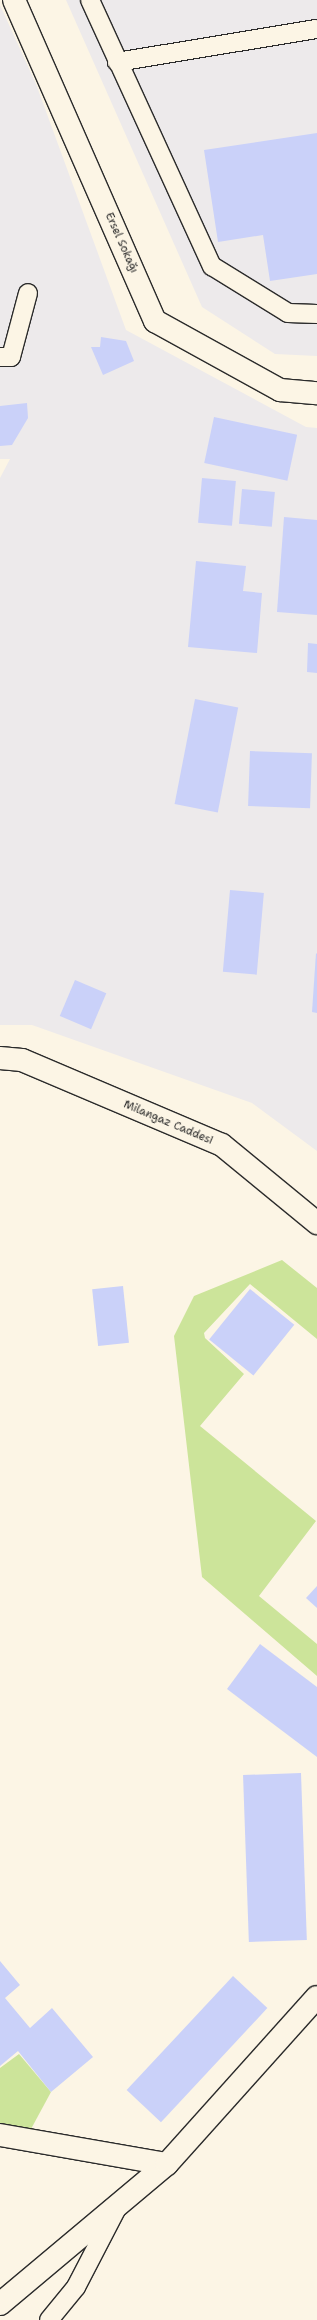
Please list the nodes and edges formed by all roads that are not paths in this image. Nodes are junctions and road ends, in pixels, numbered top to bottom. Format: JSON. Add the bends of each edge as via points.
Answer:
{"nodes":[{"id":1,"x":14,"y":0,"type":"edge"},
{"id":2,"x":90,"y":0,"type":"edge"},
{"id":3,"x":317,"y":30,"type":"edge"},
{"id":4,"x":117,"y":62,"type":"junction"},
{"id":5,"x":28,"y":293,"type":"dead end"},
{"id":6,"x":317,"y":314,"type":"edge"},
{"id":7,"x":0,"y":357,"type":"edge"},
{"id":8,"x":317,"y":393,"type":"edge"},
{"id":9,"x":0,"y":1058,"type":"edge"},
{"id":10,"x":317,"y":1223,"type":"edge"},
{"id":11,"x":317,"y":1997,"type":"edge"},
{"id":12,"x":0,"y":2135,"type":"edge"},
{"id":13,"x":167,"y":2164,"type":"junction"},
{"id":14,"x":119,"y":2204,"type":"junction"},
{"id":15,"x":0,"y":2304,"type":"edge"},
{"id":16,"x":49,"y":2320,"type":"edge"}],
"edges":[{"from":1,"to":8,"type":"street","name":"Ersel Sokağı","via":[[155,321],[280,390]]},
{"from":2,"to":4,"type":"lane"},
{"from":3,"to":4,"type":"lane"},
{"from":4,"to":6,"type":"lane","via":[[212,266],[288,313]]},
{"from":5,"to":7,"type":"lane","via":[[11,357]]},
{"from":9,"to":10,"type":"street","name":"Milangaz Caddesi","via":[[22,1060],[222,1145]]},
{"from":11,"to":13,"type":"street"},
{"from":12,"to":13,"type":"street"},
{"from":13,"to":14,"type":"street"},
{"from":14,"to":15,"type":"street"},
{"from":14,"to":16,"type":"lane","via":[[76,2287]]}]}
